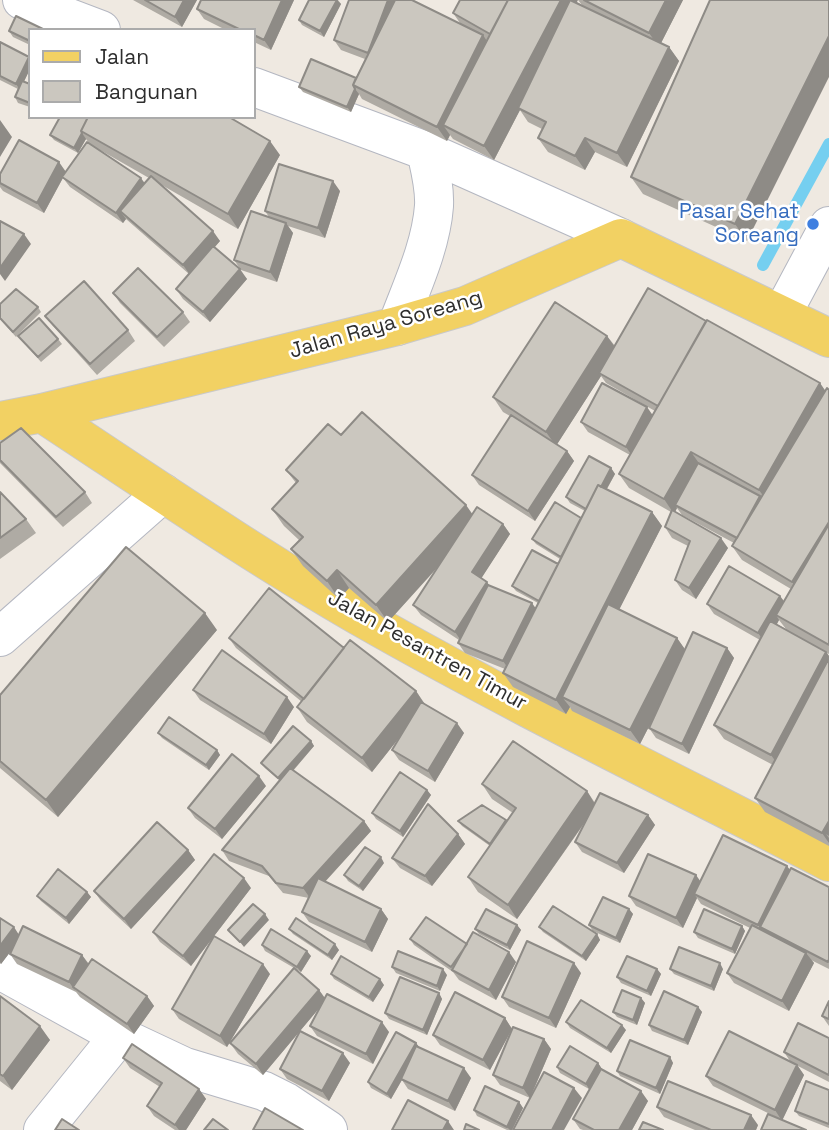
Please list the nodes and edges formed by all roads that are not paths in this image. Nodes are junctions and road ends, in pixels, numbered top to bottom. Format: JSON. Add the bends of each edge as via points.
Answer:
{"nodes":[{"id":1,"x":22,"y":0,"type":"edge"},
{"id":2,"x":96,"y":28,"type":"edge"},
{"id":3,"x":256,"y":88,"type":"edge"},
{"id":4,"x":426,"y":151,"type":"junction"},
{"id":5,"x":829,"y":226,"type":"edge"},
{"id":6,"x":621,"y":238,"type":"junction"},
{"id":7,"x":782,"y":314,"type":"junction"},
{"id":8,"x":397,"y":326,"type":"junction"},
{"id":9,"x":829,"y":338,"type":"edge"},
{"id":10,"x":42,"y":413,"type":"junction"},
{"id":11,"x":0,"y":421,"type":"edge"},
{"id":12,"x":163,"y":492,"type":"junction"},
{"id":13,"x":2,"y":632,"type":"edge"},
{"id":14,"x":829,"y":862,"type":"edge"},
{"id":15,"x":0,"y":970,"type":"edge"},
{"id":16,"x":119,"y":1036,"type":"junction"},
{"id":17,"x":43,"y":1130,"type":"edge"},
{"id":18,"x":328,"y":1130,"type":"edge"}],
"edges":[{"from":1,"to":2,"type":"street"},
{"from":3,"to":4,"type":"street"},
{"from":4,"to":6,"type":"street"},
{"from":4,"to":8,"type":"street","via":[[434,207]]},
{"from":5,"to":7,"type":"street"},
{"from":6,"to":7,"type":"main road"},
{"from":6,"to":8,"type":"main road","name":"Jalan Raya Soreang","via":[[465,306]]},
{"from":7,"to":9,"type":"main road"},
{"from":8,"to":10,"type":"main road","name":"Jalan Raya Soreang"},
{"from":10,"to":11,"type":"main road","name":"Jalan Raya Soreang"},
{"from":10,"to":12,"type":"main road","name":"Jalan Pesantren Timur"},
{"from":12,"to":13,"type":"street"},
{"from":12,"to":14,"type":"main road","name":"Jalan Pesantren Timur","via":[[264,558],[456,670]]},
{"from":15,"to":16,"type":"street"},
{"from":16,"to":17,"type":"street"},
{"from":16,"to":18,"type":"street","via":[[185,1066],[264,1091]]}]}
